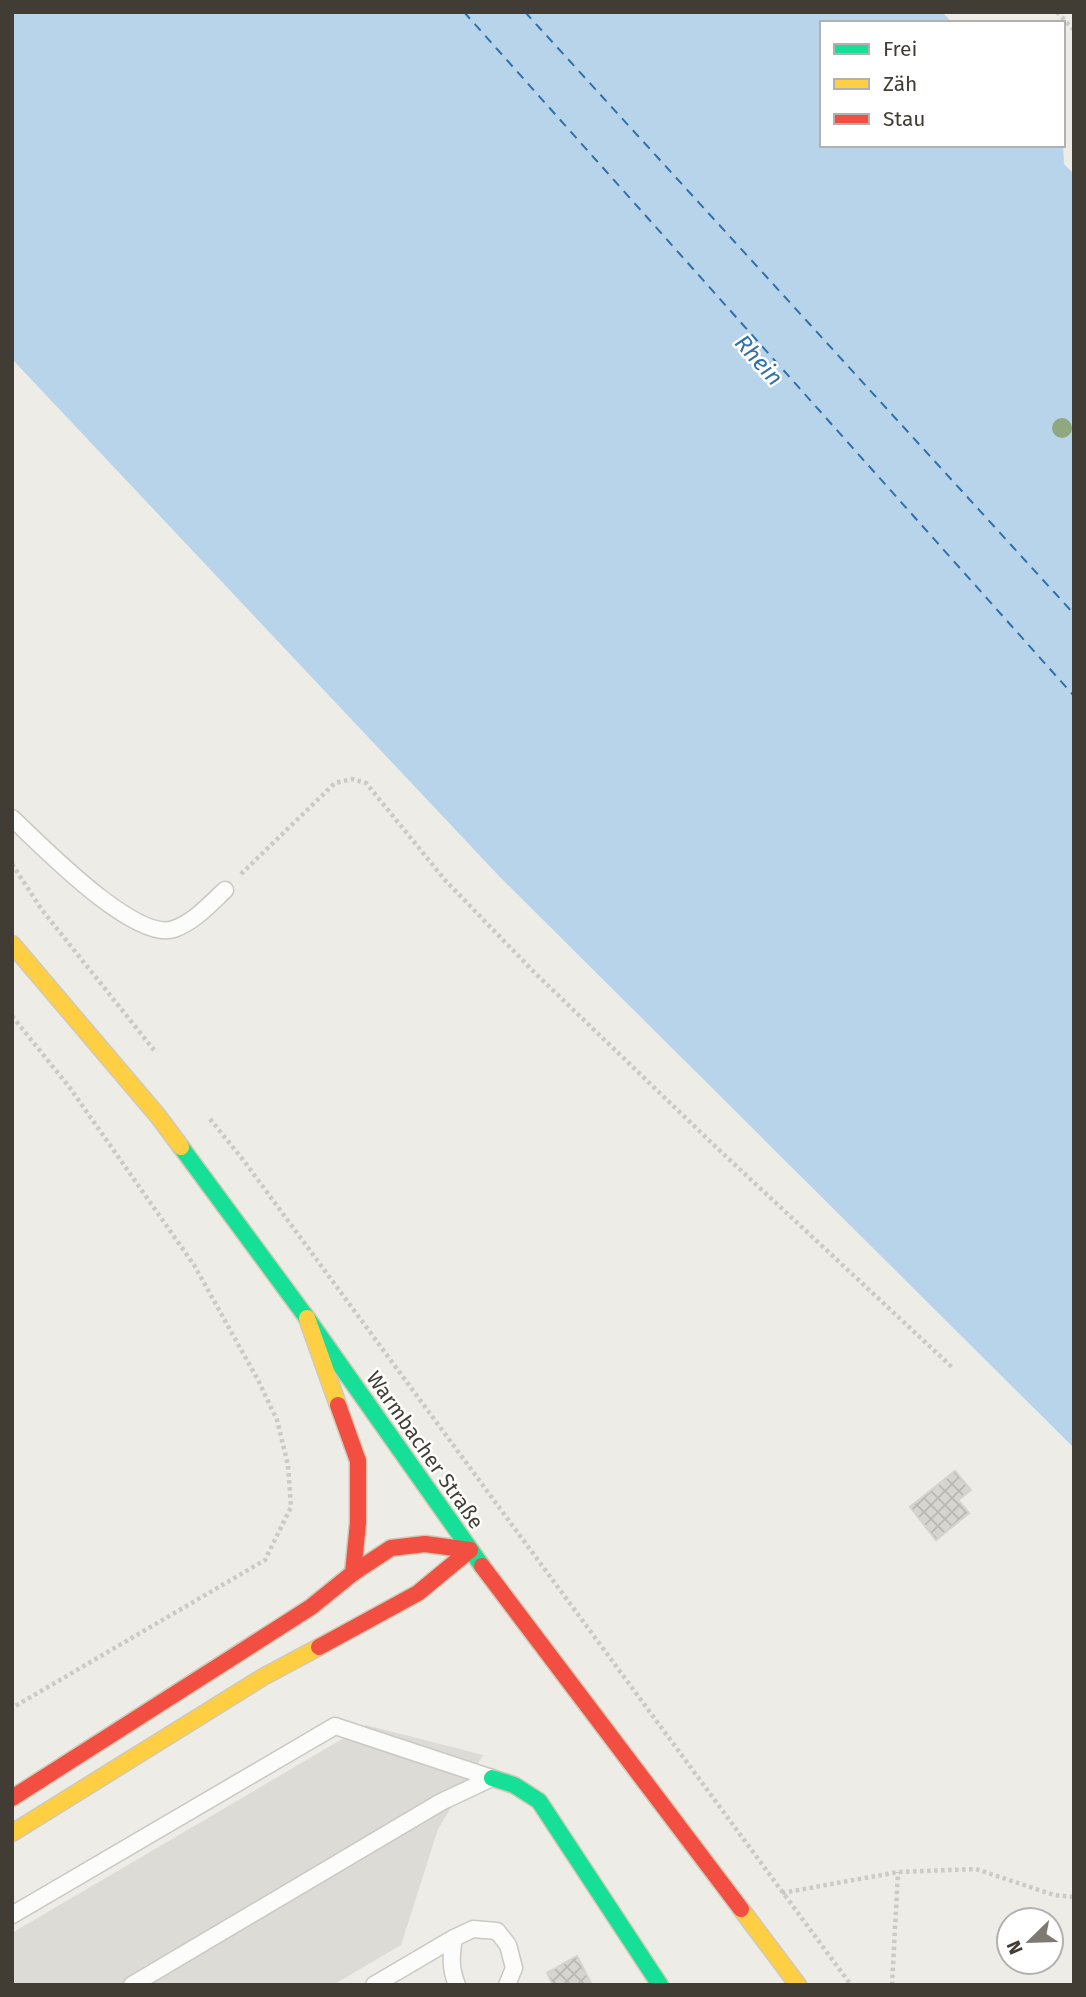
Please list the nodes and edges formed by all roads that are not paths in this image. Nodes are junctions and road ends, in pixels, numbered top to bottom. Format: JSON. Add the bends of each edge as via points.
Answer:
{"nodes":[{"id":1,"x":12,"y":818,"type":"edge"},
{"id":2,"x":225,"y":890,"type":"road end"},
{"id":3,"x":12,"y":944,"type":"edge"},
{"id":4,"x":307,"y":1318,"type":"junction"},
{"id":5,"x":470,"y":1550,"type":"junction"},
{"id":6,"x":353,"y":1573,"type":"junction"},
{"id":7,"x":492,"y":1778,"type":"junction"},
{"id":8,"x":12,"y":1798,"type":"edge"},
{"id":9,"x":12,"y":1833,"type":"edge"},
{"id":10,"x":12,"y":1914,"type":"edge"},
{"id":11,"x":454,"y":1938,"type":"junction"},
{"id":12,"x":132,"y":1985,"type":"edge"},
{"id":13,"x":374,"y":1985,"type":"edge"},
{"id":14,"x":457,"y":1985,"type":"edge"},
{"id":15,"x":507,"y":1985,"type":"edge"},
{"id":16,"x":660,"y":1985,"type":"edge"},
{"id":17,"x":798,"y":1985,"type":"edge"}],
"edges":[{"from":1,"to":2,"type":"lane","via":[[96,895],[145,927],[172,930]]},
{"from":3,"to":4,"type":"main road","name":"Warmbacher Straße","via":[[158,1116]]},
{"from":4,"to":5,"type":"main road","name":"Warmbacher Straße"},
{"from":4,"to":6,"type":"main road","via":[[358,1461]]},
{"from":5,"to":6,"type":"main road","via":[[425,1544],[391,1548]]},
{"from":5,"to":9,"type":"main road","via":[[418,1593],[263,1677]]},
{"from":5,"to":17,"type":"main road","name":"Warmbacher Straße"},
{"from":6,"to":8,"type":"main road","via":[[311,1607]]},
{"from":7,"to":10,"type":"lane","via":[[335,1726]]},
{"from":7,"to":12,"type":"lane","via":[[441,1802]]},
{"from":7,"to":16,"type":"main road","via":[[539,1801]]},
{"from":11,"to":13,"type":"lane"},
{"from":11,"to":14,"type":"lane","via":[[451,1970]]},
{"from":11,"to":15,"type":"lane","via":[[473,1929],[497,1931],[508,1945],[514,1968]]}]}
